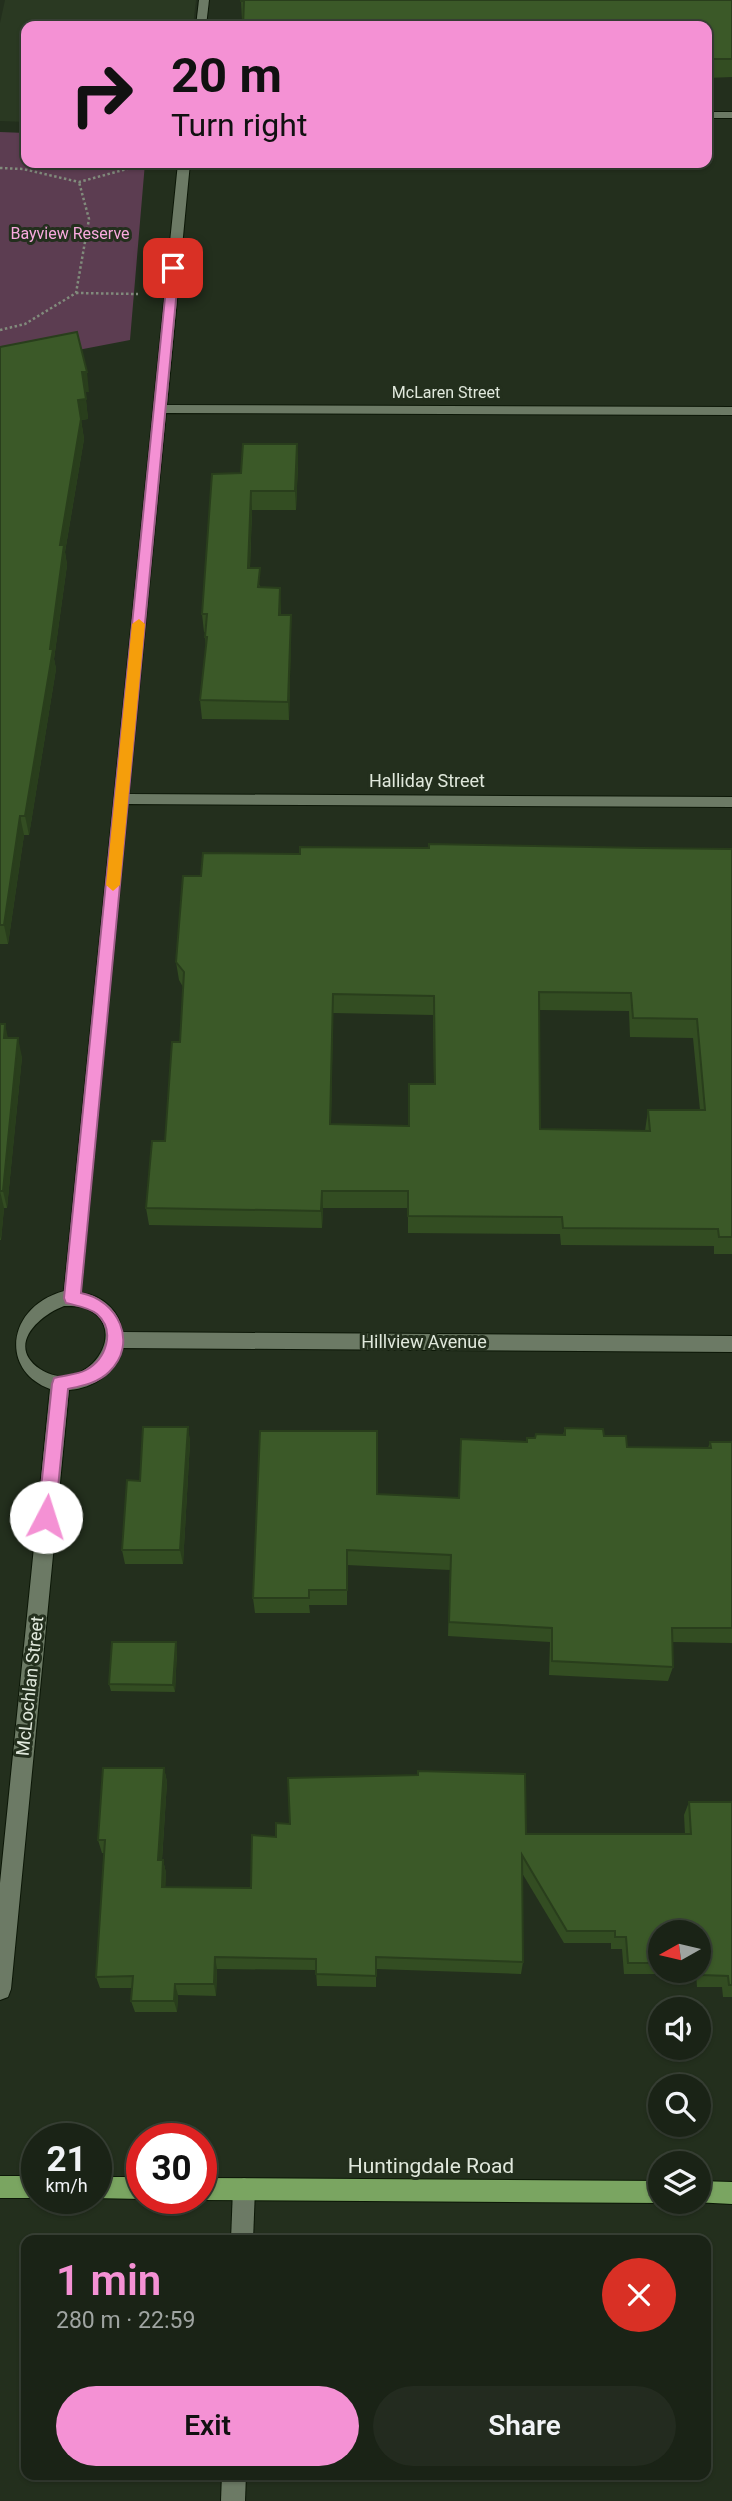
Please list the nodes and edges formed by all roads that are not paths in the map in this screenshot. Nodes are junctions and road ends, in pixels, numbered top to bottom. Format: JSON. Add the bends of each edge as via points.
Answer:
{"nodes":[{"id":1,"x":204,"y":0,"type":"edge"},
{"id":2,"x":202,"y":21,"type":"edge"},
{"id":3,"x":712,"y":115,"type":"edge"},
{"id":4,"x":732,"y":115,"type":"edge"},
{"id":5,"x":184,"y":168,"type":"edge"},
{"id":6,"x":159,"y":409,"type":"junction"},
{"id":7,"x":732,"y":411,"type":"edge"},
{"id":8,"x":122,"y":799,"type":"junction"},
{"id":9,"x":732,"y":802,"type":"edge"},
{"id":10,"x":72,"y":1298,"type":"junction"},
{"id":11,"x":8,"y":1339,"type":"edge"},
{"id":12,"x":116,"y":1340,"type":"junction"},
{"id":13,"x":732,"y":1343,"type":"edge"},
{"id":14,"x":60,"y":1384,"type":"junction"},
{"id":15,"x":0,"y":1989,"type":"edge"},
{"id":16,"x":0,"y":2187,"type":"edge"},
{"id":17,"x":21,"y":2188,"type":"edge"},
{"id":18,"x":217,"y":2189,"type":"edge"},
{"id":19,"x":244,"y":2189,"type":"junction"},
{"id":20,"x":648,"y":2192,"type":"edge"},
{"id":21,"x":711,"y":2192,"type":"edge"},
{"id":22,"x":732,"y":2193,"type":"edge"},
{"id":23,"x":242,"y":2235,"type":"edge"},
{"id":24,"x":234,"y":2480,"type":"edge"},
{"id":25,"x":233,"y":2501,"type":"edge"}],
"edges":[{"from":1,"to":2,"type":"street"},
{"from":3,"to":4,"type":"street"},
{"from":5,"to":6,"type":"street"},
{"from":6,"to":7,"type":"street","name":"McLaren Street"},
{"from":6,"to":8,"type":"street"},
{"from":8,"to":9,"type":"street","name":"Halliday Street"},
{"from":8,"to":10,"type":"street"},
{"from":10,"to":11,"type":"street","via":[[46,1303]]},
{"from":10,"to":12,"type":"street","via":[[102,1309],[112,1320]]},
{"from":11,"to":14,"type":"street","via":[[29,1372]]},
{"from":12,"to":13,"type":"street","name":"Hillview Avenue"},
{"from":12,"to":14,"type":"street","via":[[103,1368]]},
{"from":14,"to":15,"type":"street","name":"McLochlan Street"},
{"from":16,"to":17,"type":"main road"},
{"from":18,"to":19,"type":"main road","name":"Huntingdale Road"},
{"from":19,"to":20,"type":"main road","name":"Huntingdale Road"},
{"from":19,"to":23,"type":"street"},
{"from":21,"to":22,"type":"main road"},
{"from":24,"to":25,"type":"street"}]}
